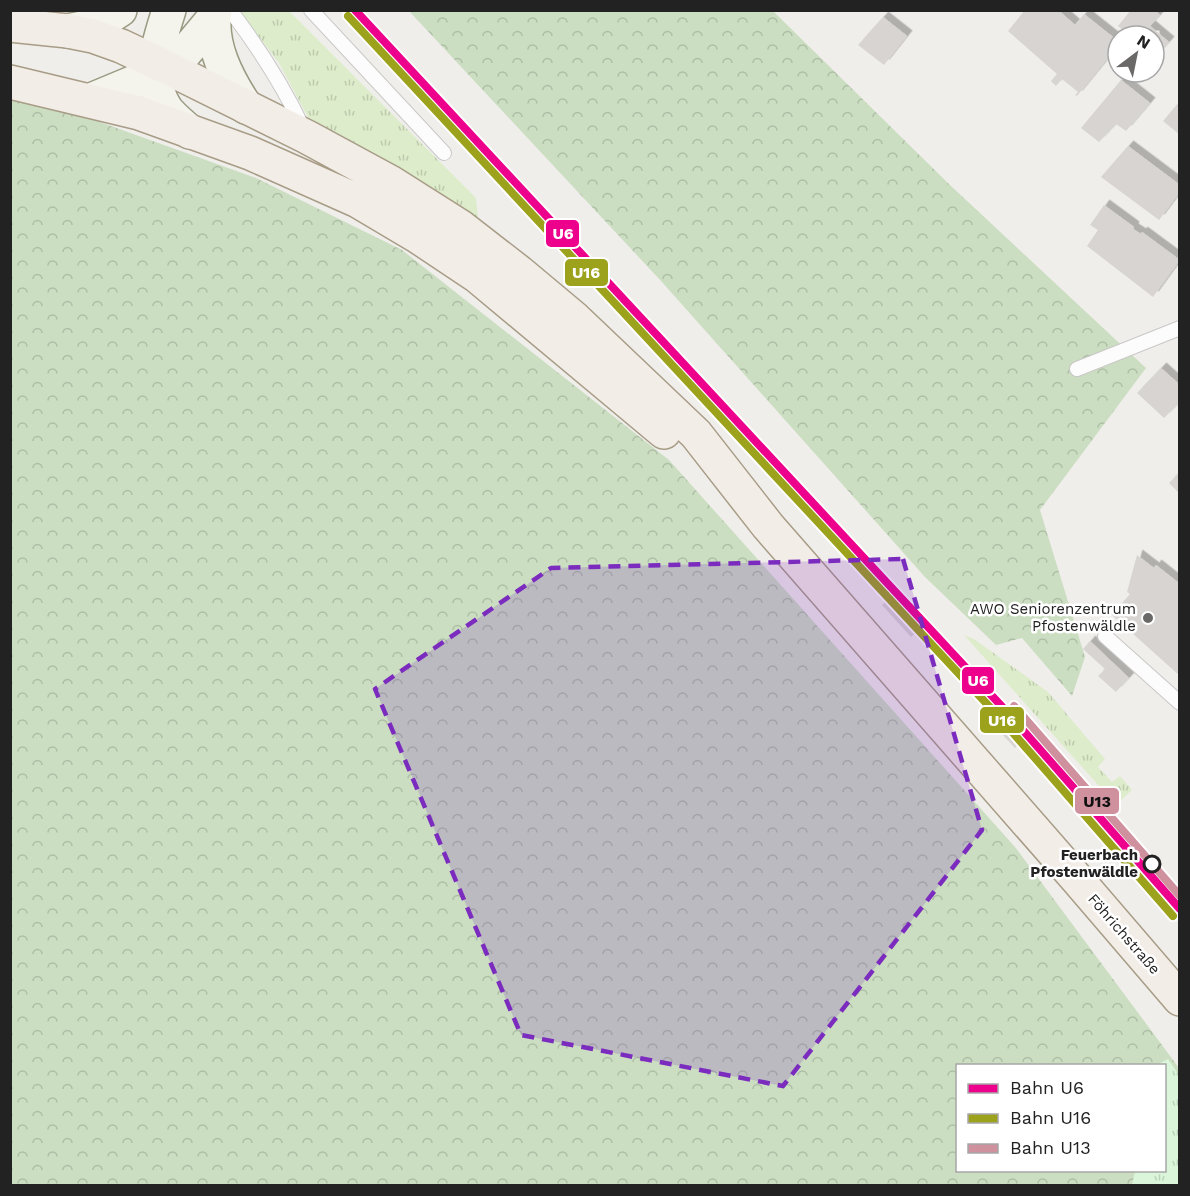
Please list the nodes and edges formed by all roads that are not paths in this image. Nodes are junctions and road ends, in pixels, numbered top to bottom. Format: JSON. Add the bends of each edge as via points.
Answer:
{"nodes":[{"id":1,"x":120,"y":10,"type":"edge"},
{"id":2,"x":169,"y":10,"type":"edge"},
{"id":3,"x":311,"y":10,"type":"edge"},
{"id":4,"x":219,"y":13,"type":"edge"},
{"id":5,"x":10,"y":25,"type":"edge"},
{"id":6,"x":68,"y":31,"type":"junction"},
{"id":7,"x":159,"y":68,"type":"junction"},
{"id":8,"x":10,"y":82,"type":"edge"},
{"id":9,"x":91,"y":100,"type":"junction"},
{"id":10,"x":246,"y":107,"type":"junction"},
{"id":11,"x":189,"y":132,"type":"junction"},
{"id":12,"x":307,"y":137,"type":"junction"},
{"id":13,"x":444,"y":153,"type":"dead end"},
{"id":14,"x":1179,"y":328,"type":"edge"},
{"id":15,"x":1077,"y":369,"type":"dead end"},
{"id":16,"x":768,"y":526,"type":"junction"},
{"id":17,"x":1106,"y":636,"type":"dead end"},
{"id":18,"x":1179,"y":703,"type":"edge"},
{"id":19,"x":1179,"y":999,"type":"edge"}],
"edges":[{"from":1,"to":6,"type":"main road","via":[[97,25]]},
{"from":2,"to":7,"type":"main road"},
{"from":3,"to":13,"type":"lane"},
{"from":4,"to":7,"type":"main road","via":[[179,60]]},
{"from":4,"to":10,"type":"main road","via":[[218,48],[229,81]]},
{"from":4,"to":12,"type":"lane","via":[[259,49]]},
{"from":5,"to":6,"type":"main road"},
{"from":6,"to":7,"type":"main road","via":[[93,36]]},
{"from":7,"to":9,"type":"main road"},
{"from":7,"to":10,"type":"main road"},
{"from":7,"to":11,"type":"main road","via":[[158,90],[167,110]]},
{"from":8,"to":9,"type":"main road"},
{"from":9,"to":11,"type":"main road"},
{"from":10,"to":12,"type":"main road"},
{"from":11,"to":16,"type":"main road","via":[[261,158],[358,201],[477,276],[663,430]]},
{"from":12,"to":16,"type":"main road","via":[[424,202],[528,279],[696,434]]},
{"from":14,"to":15,"type":"lane"},
{"from":16,"to":19,"type":"main road","name":"Föhrichstraße"},
{"from":17,"to":18,"type":"lane"}]}
